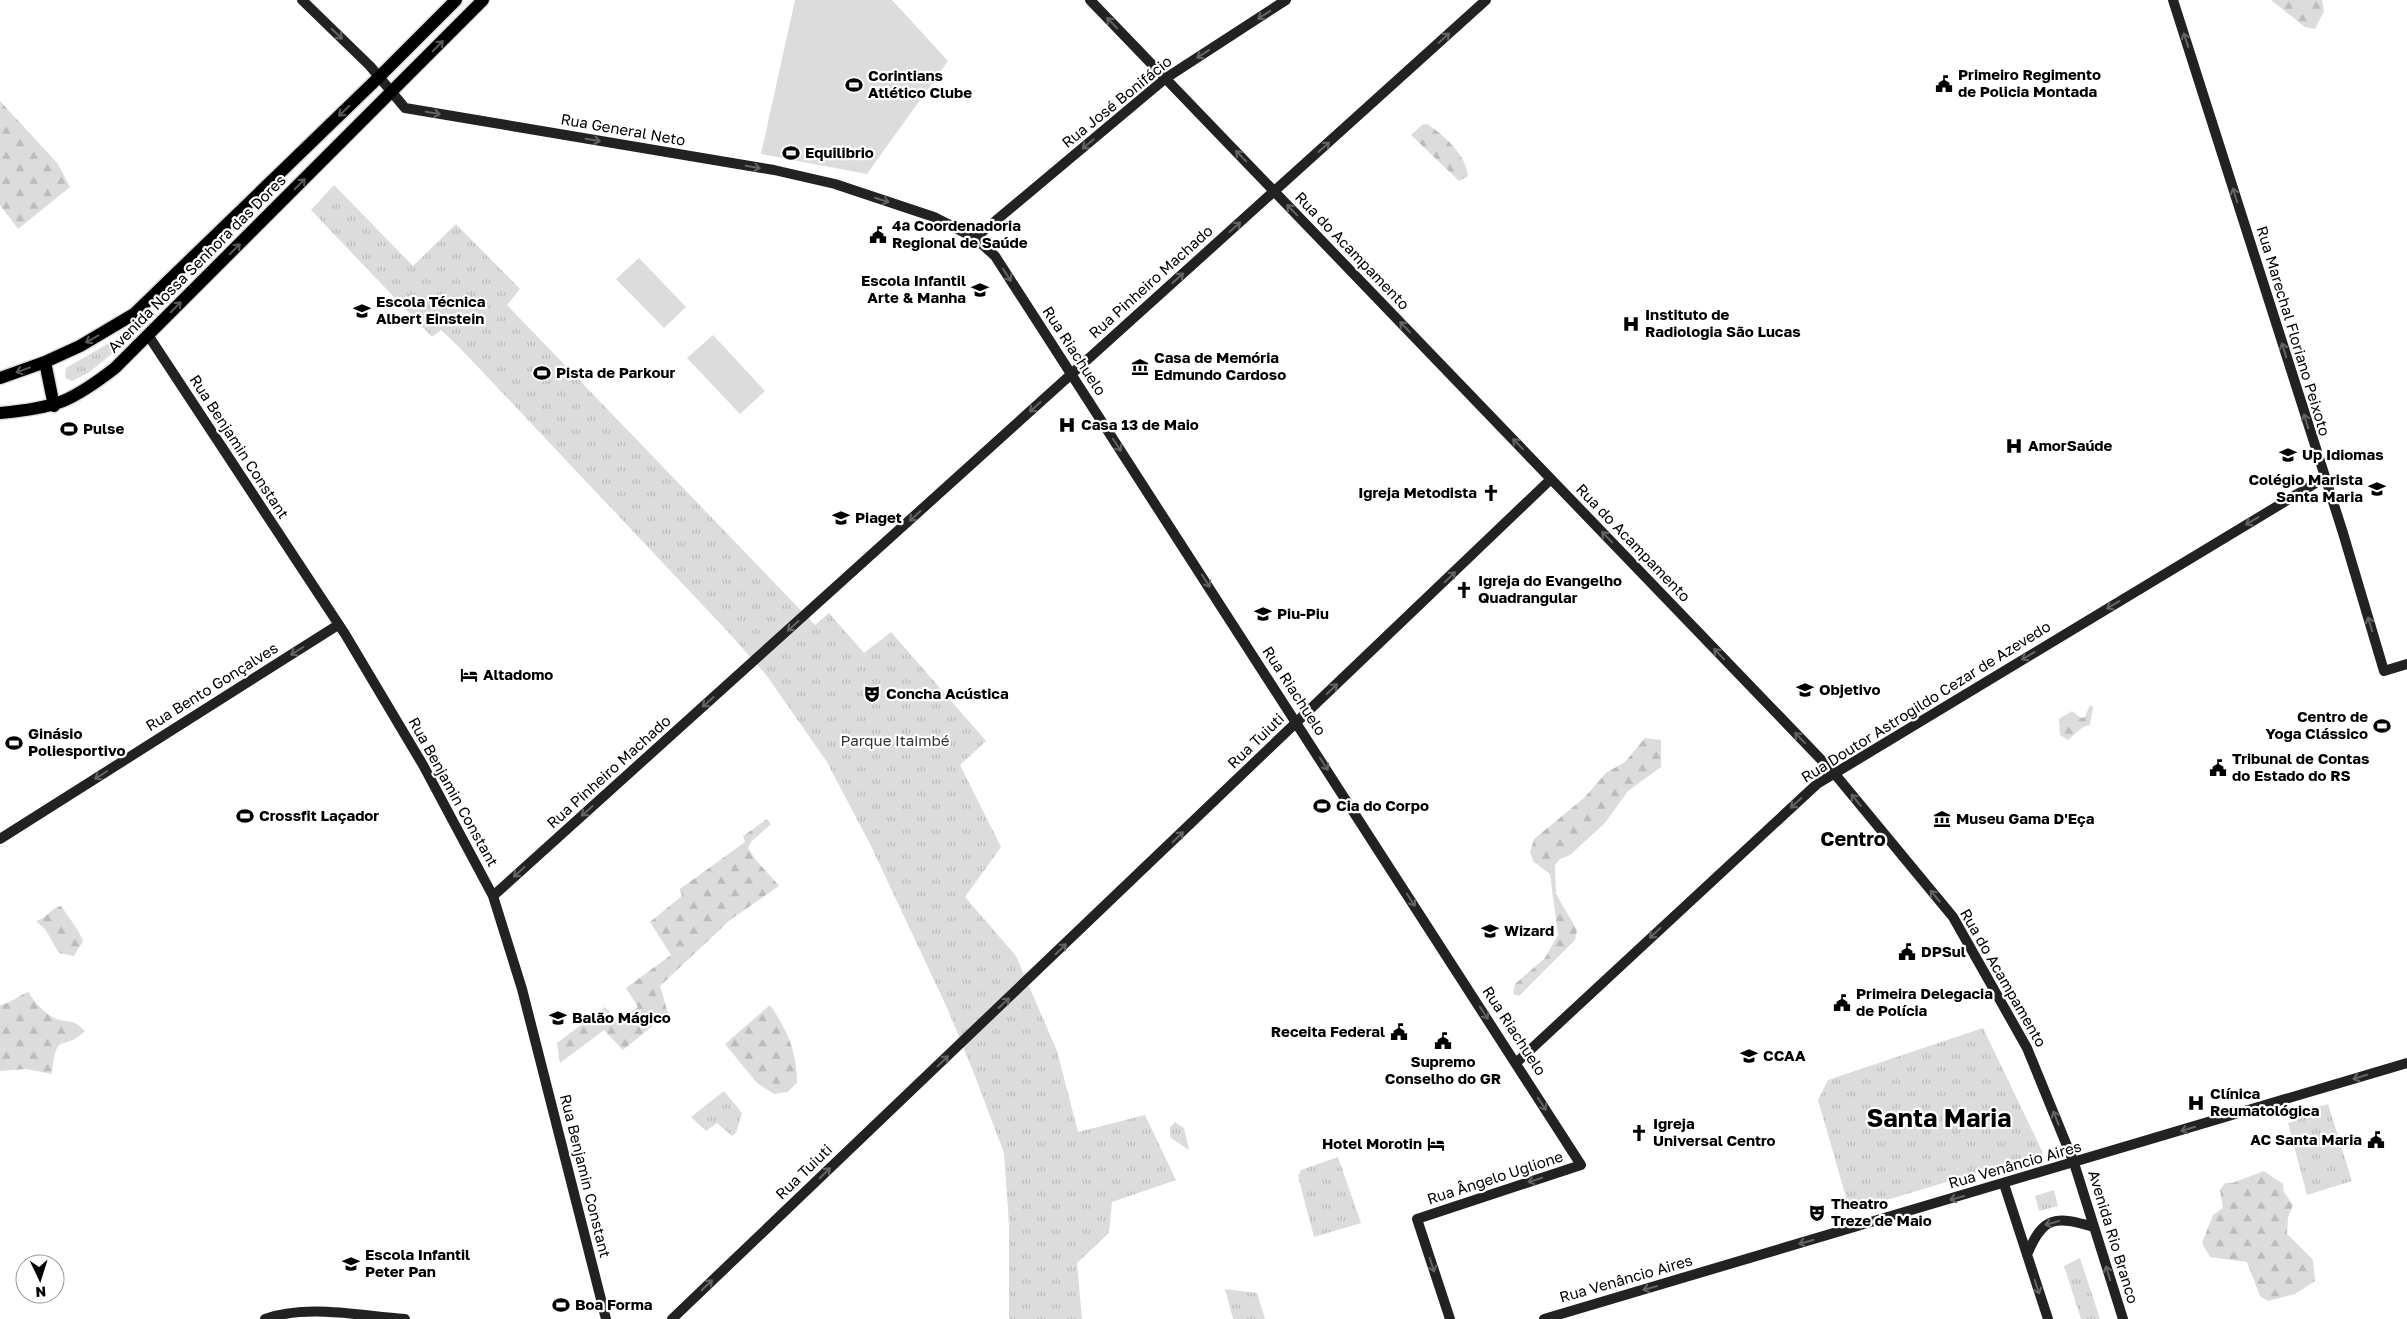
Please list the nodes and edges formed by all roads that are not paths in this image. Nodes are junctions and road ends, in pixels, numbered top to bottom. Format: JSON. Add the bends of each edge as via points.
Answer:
{"nodes":[{"id":1,"x":302,"y":0,"type":"edge"},
{"id":2,"x":456,"y":0,"type":"edge"},
{"id":3,"x":483,"y":0,"type":"edge"},
{"id":4,"x":1090,"y":0,"type":"edge"},
{"id":5,"x":1286,"y":0,"type":"edge"},
{"id":6,"x":2173,"y":0,"type":"edge"},
{"id":7,"x":1480,"y":2,"type":"edge"},
{"id":8,"x":379,"y":77,"type":"junction"},
{"id":9,"x":1166,"y":78,"type":"junction"},
{"id":10,"x":392,"y":93,"type":"junction"},
{"id":11,"x":1274,"y":192,"type":"junction"},
{"id":12,"x":976,"y":238,"type":"junction"},
{"id":13,"x":148,"y":335,"type":"junction"},
{"id":14,"x":46,"y":362,"type":"junction"},
{"id":15,"x":1071,"y":374,"type":"junction"},
{"id":16,"x":0,"y":378,"type":"edge"},
{"id":17,"x":54,"y":406,"type":"junction"},
{"id":18,"x":0,"y":413,"type":"edge"},
{"id":19,"x":2324,"y":478,"type":"junction"},
{"id":20,"x":1551,"y":479,"type":"junction"},
{"id":21,"x":338,"y":625,"type":"junction"},
{"id":22,"x":2407,"y":664,"type":"edge"},
{"id":23,"x":1297,"y":723,"type":"junction"},
{"id":24,"x":1834,"y":773,"type":"junction"},
{"id":25,"x":0,"y":839,"type":"edge"},
{"id":26,"x":493,"y":896,"type":"junction"},
{"id":27,"x":1516,"y":1062,"type":"junction"},
{"id":28,"x":2407,"y":1063,"type":"edge"},
{"id":29,"x":2074,"y":1163,"type":"junction"},
{"id":30,"x":1582,"y":1165,"type":"joint"},
{"id":31,"x":2004,"y":1184,"type":"junction"},
{"id":32,"x":2094,"y":1227,"type":"junction"},
{"id":33,"x":2027,"y":1255,"type":"junction"},
{"id":34,"x":265,"y":1319,"type":"edge"},
{"id":35,"x":405,"y":1319,"type":"edge"},
{"id":36,"x":606,"y":1319,"type":"edge"},
{"id":37,"x":672,"y":1319,"type":"edge"},
{"id":38,"x":1450,"y":1319,"type":"edge"},
{"id":39,"x":1544,"y":1319,"type":"edge"},
{"id":40,"x":2048,"y":1319,"type":"edge"},
{"id":41,"x":2123,"y":1319,"type":"edge"}],
"edges":[{"from":1,"to":8,"type":"street","name":"Rua General Neto","one_way":true},
{"from":2,"to":8,"type":"main road","name":"Avenida Nossa Senhora das Dores"},
{"from":10,"to":3,"type":"main road","name":"Avenida Nossa Senhora das Dores","one_way":true},
{"from":9,"to":4,"type":"street","name":"Rua do Acampamento","one_way":true},
{"from":5,"to":9,"type":"street","name":"Rua José Bonifácio","one_way":true},
{"from":19,"to":6,"type":"street","name":"Rua Marechal Floriano Peixoto","one_way":true},
{"from":11,"to":7,"type":"street","name":"Rua Pinheiro Machado","one_way":true},
{"from":8,"to":10,"type":"street","name":"Rua General Neto"},
{"from":8,"to":14,"type":"main road","name":"Avenida Nossa Senhora das Dores","one_way":true,"via":[[134,314]]},
{"from":11,"to":9,"type":"street","name":"Rua do Acampamento","one_way":true},
{"from":9,"to":12,"type":"street","name":"Rua José Bonifácio","one_way":true},
{"from":10,"to":12,"type":"street","name":"Rua General Neto","one_way":true,"via":[[405,108],[774,170],[835,184],[934,217]]},
{"from":13,"to":10,"type":"main road","name":"Avenida Nossa Senhora das Dores","one_way":true},
{"from":15,"to":11,"type":"street","name":"Rua Pinheiro Machado","one_way":true},
{"from":20,"to":11,"type":"street","name":"Rua do Acampamento","one_way":true},
{"from":12,"to":15,"type":"street","name":"Rua Riachuelo","one_way":true,"via":[[994,256]]},
{"from":13,"to":17,"type":"main road","name":"Avenida Nossa Senhora das Dores","via":[[115,368],[83,393]]},
{"from":13,"to":21,"type":"street","name":"Rua Benjamin Constant"},
{"from":14,"to":16,"type":"main road","name":"Avenida Nossa Senhora das Dores","one_way":true},
{"from":14,"to":17,"type":"main road"},
{"from":15,"to":23,"type":"street","name":"Rua Riachuelo","one_way":true},
{"from":15,"to":26,"type":"street","name":"Rua Pinheiro Machado","one_way":true},
{"from":17,"to":18,"type":"main road","name":"Avenida Nossa Senhora das Dores"},
{"from":22,"to":19,"type":"street","name":"Rua Marechal Floriano Peixoto","one_way":true,"via":[[2384,671]]},
{"from":19,"to":24,"type":"street","name":"Rua Doutor Astrogildo Cezar de Azevedo","one_way":true},
{"from":23,"to":20,"type":"street","name":"Rua Tuiuti","one_way":true},
{"from":24,"to":20,"type":"street","name":"Rua do Acampamento","one_way":true},
{"from":21,"to":25,"type":"street","name":"Rua Bento Gonçalves","one_way":true},
{"from":21,"to":26,"type":"street","name":"Rua Benjamin Constant","via":[[424,765]]},
{"from":23,"to":27,"type":"street","name":"Rua Riachuelo","one_way":true},
{"from":37,"to":23,"type":"street","name":"Rua Tuiuti","one_way":true},
{"from":24,"to":27,"type":"street","name":"Rua Doutor Astrogildo Cezar de Azevedo","one_way":true,"via":[[1817,784]]},
{"from":29,"to":24,"type":"street","name":"Rua do Acampamento","one_way":true,"via":[[2027,1048],[1953,917]]},
{"from":26,"to":36,"type":"street","name":"Rua Benjamin Constant","via":[[522,989]]},
{"from":27,"to":30,"type":"street","name":"Rua Riachuelo","one_way":true},
{"from":28,"to":29,"type":"street","name":"Rua Venâncio Aires","one_way":true},
{"from":29,"to":31,"type":"street","name":"Rua Venâncio Aires"},
{"from":29,"to":32,"type":"street","name":"Avenida Rio Branco"},
{"from":30,"to":38,"type":"street","name":"Rua Ângelo Uglione","one_way":true,"via":[[1418,1219]]},
{"from":31,"to":33,"type":"street"},
{"from":31,"to":39,"type":"street","name":"Rua Venâncio Aires","one_way":true},
{"from":32,"to":33,"type":"street","one_way":true,"via":[[2067,1219],[2051,1222],[2038,1232]]},
{"from":41,"to":32,"type":"street","name":"Avenida Rio Branco","one_way":true},
{"from":33,"to":40,"type":"street","one_way":true},
{"from":34,"to":35,"type":"street","via":[[312,1312]]}]}
